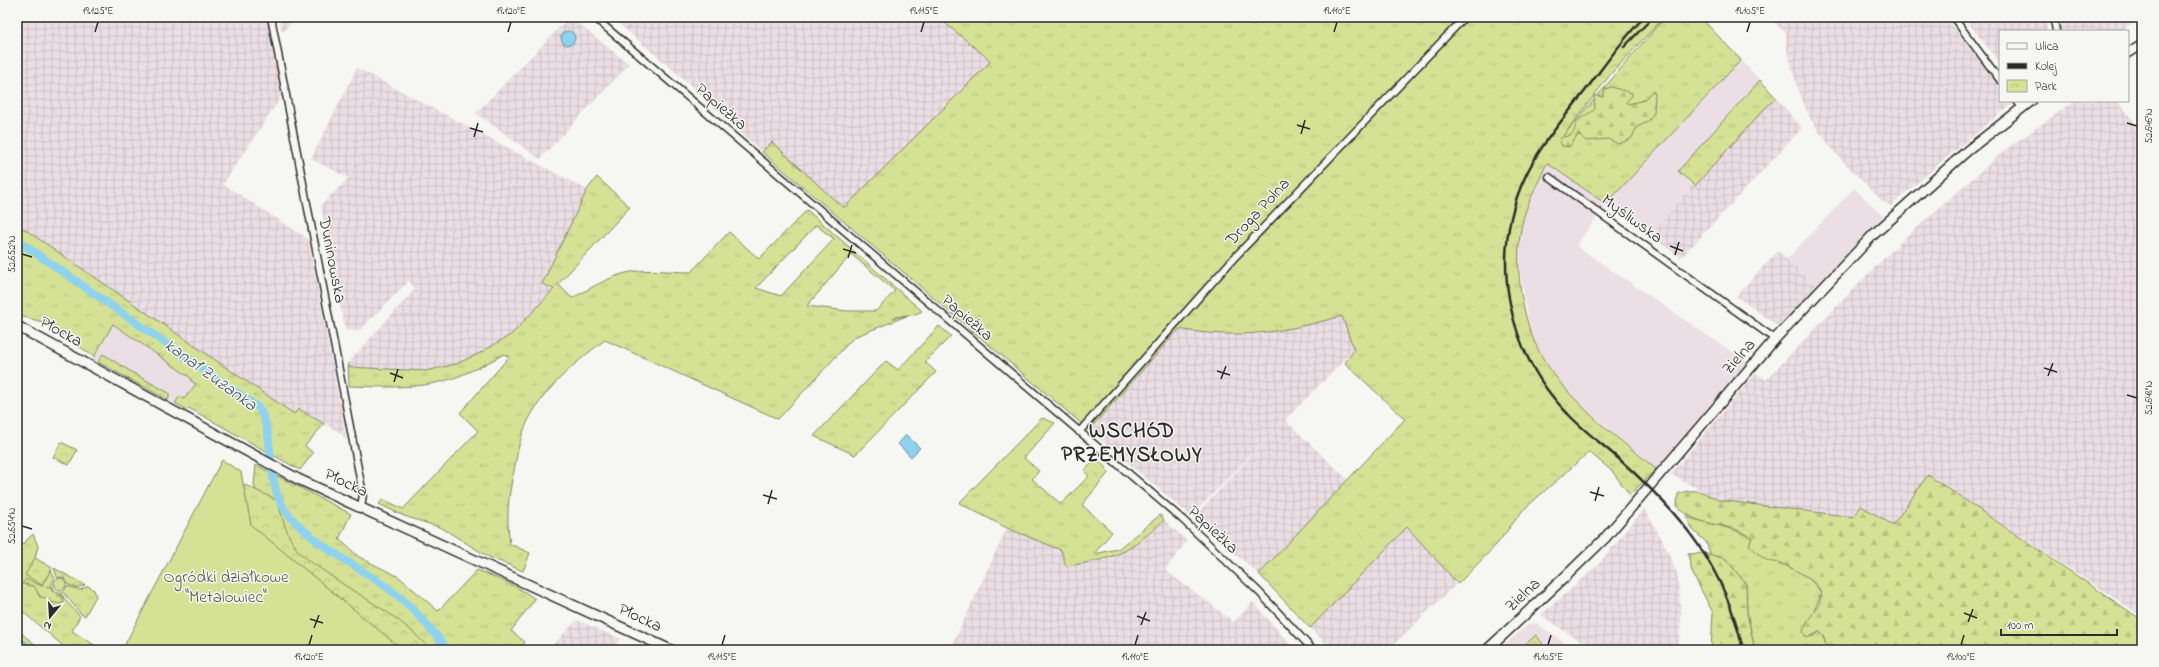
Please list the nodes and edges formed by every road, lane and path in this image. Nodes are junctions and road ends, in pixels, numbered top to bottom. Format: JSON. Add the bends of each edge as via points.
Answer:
{"nodes":[{"id":1,"x":271,"y":17,"type":"edge"},
{"id":2,"x":594,"y":17,"type":"edge"},
{"id":3,"x":1465,"y":17,"type":"edge"},
{"id":4,"x":1953,"y":17,"type":"edge"},
{"id":5,"x":2052,"y":17,"type":"edge"},
{"id":6,"x":2056,"y":30,"type":"edge"},
{"id":7,"x":2142,"y":44,"type":"edge"},
{"id":8,"x":2129,"y":52,"type":"edge"},
{"id":9,"x":1999,"y":79,"type":"edge"},
{"id":10,"x":2019,"y":104,"type":"edge"},
{"id":11,"x":1550,"y":177,"type":"dead end"},
{"id":12,"x":17,"y":326,"type":"edge"},
{"id":13,"x":1775,"y":339,"type":"junction"},
{"id":14,"x":1079,"y":432,"type":"junction"},
{"id":15,"x":362,"y":508,"type":"junction"},
{"id":16,"x":671,"y":650,"type":"edge"},
{"id":17,"x":1314,"y":650,"type":"edge"},
{"id":18,"x":1487,"y":650,"type":"edge"}],
"edges":[{"from":1,"to":15,"type":"street","name":"Duninowska","via":[[363,494]]},
{"from":2,"to":14,"type":"street","name":"Papieżka"},
{"from":3,"to":14,"type":"street","name":"Droga Polna","via":[[1234,258]]},
{"from":4,"to":9,"type":"street"},
{"from":5,"to":6,"type":"street"},
{"from":7,"to":8,"type":"street"},
{"from":10,"to":13,"type":"street","name":"Zielna","via":[[1890,219]]},
{"from":11,"to":13,"type":"street","name":"Myśliwska"},
{"from":12,"to":15,"type":"street","name":"Płocka","via":[[264,461]]},
{"from":13,"to":18,"type":"street","name":"Zielna","via":[[1604,538]]},
{"from":14,"to":17,"type":"street","name":"Papieżka","via":[[1212,547]]},
{"from":15,"to":16,"type":"street","name":"Płocka"}]}
